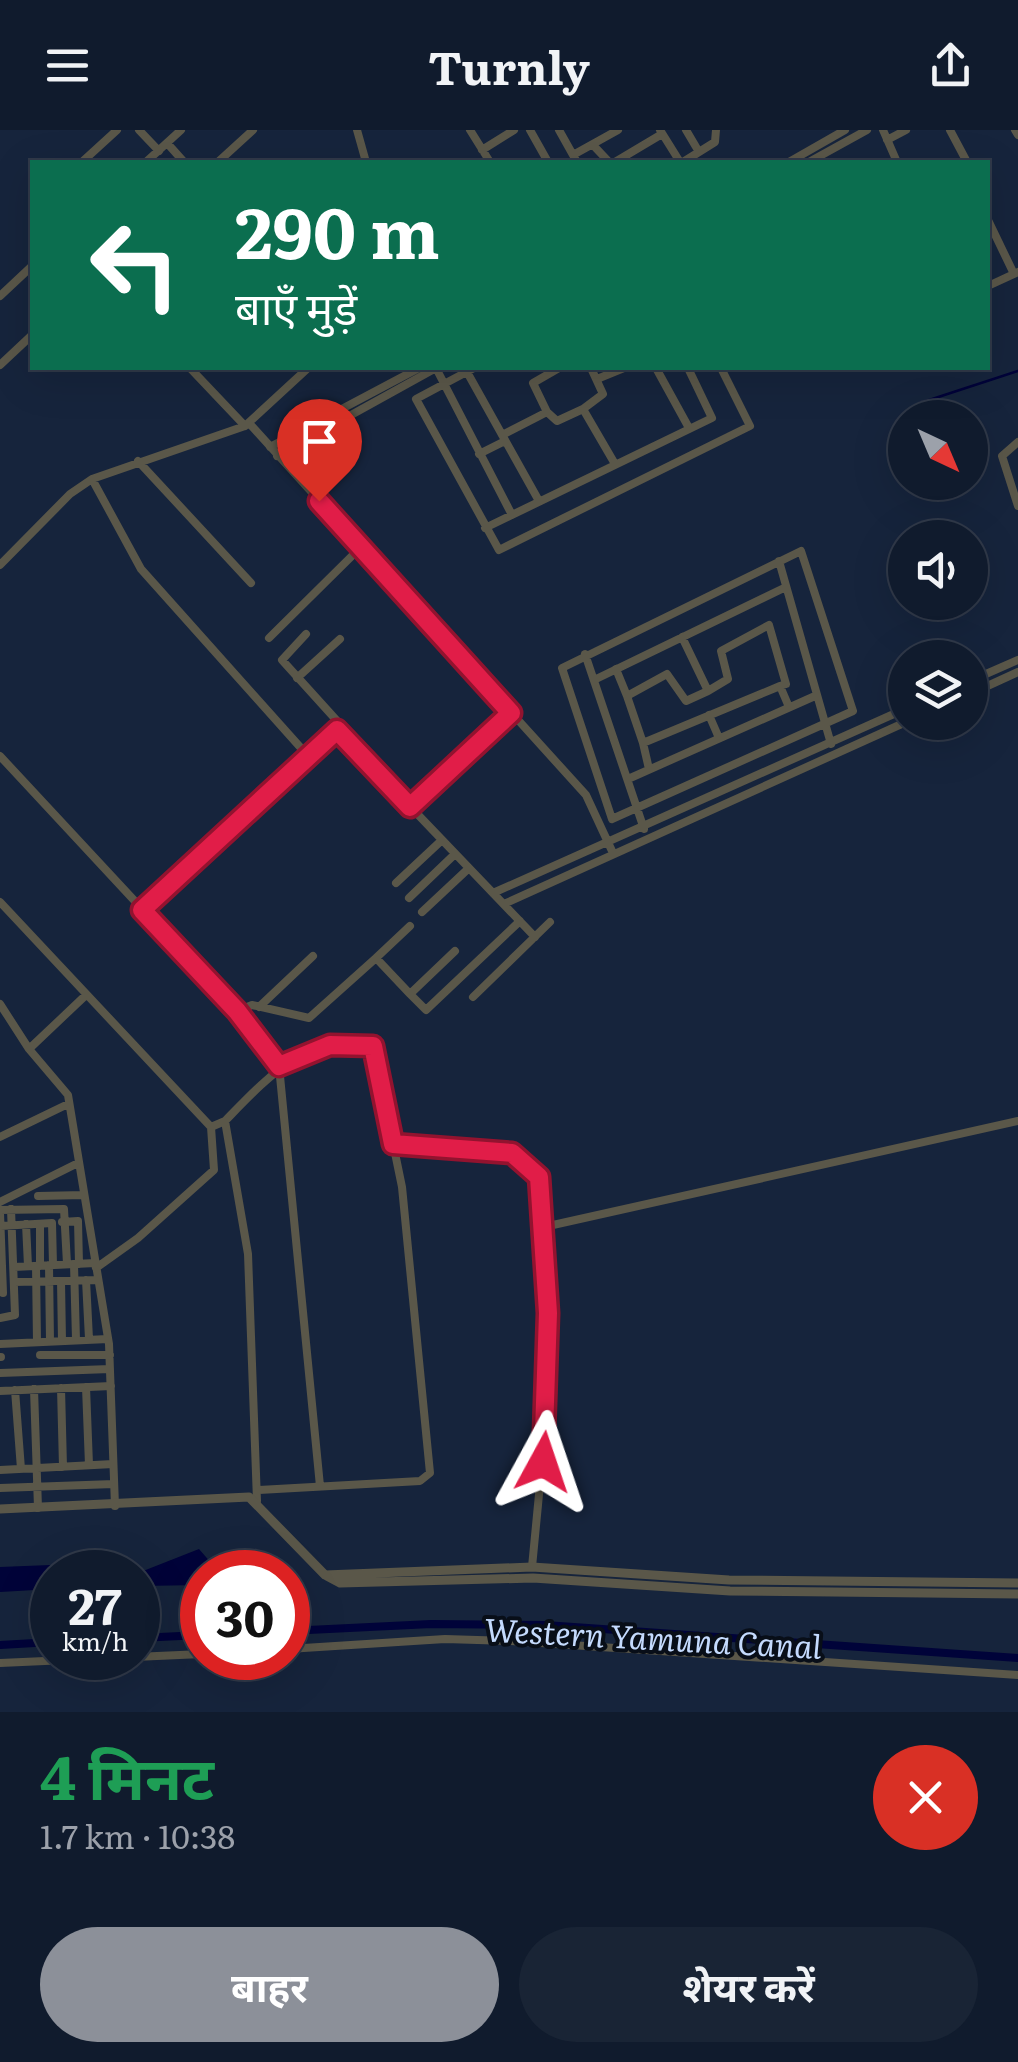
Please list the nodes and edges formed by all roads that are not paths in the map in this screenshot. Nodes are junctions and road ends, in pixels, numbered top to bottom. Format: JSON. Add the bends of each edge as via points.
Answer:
{"nodes":[{"id":1,"x":118,"y":130,"type":"edge"},
{"id":2,"x":139,"y":130,"type":"edge"},
{"id":3,"x":181,"y":130,"type":"edge"},
{"id":4,"x":253,"y":130,"type":"edge"},
{"id":5,"x":357,"y":130,"type":"edge"},
{"id":6,"x":470,"y":130,"type":"edge"},
{"id":7,"x":514,"y":130,"type":"edge"},
{"id":8,"x":530,"y":130,"type":"edge"},
{"id":9,"x":559,"y":130,"type":"edge"},
{"id":10,"x":618,"y":130,"type":"edge"},
{"id":11,"x":686,"y":130,"type":"edge"},
{"id":12,"x":716,"y":130,"type":"edge"},
{"id":13,"x":883,"y":130,"type":"edge"},
{"id":14,"x":906,"y":130,"type":"edge"},
{"id":15,"x":950,"y":130,"type":"edge"},
{"id":16,"x":865,"y":131,"type":"edge"},
{"id":17,"x":661,"y":132,"type":"edge"},
{"id":18,"x":847,"y":133,"type":"edge"},
{"id":19,"x":887,"y":140,"type":"junction"},
{"id":20,"x":167,"y":143,"type":"junction"},
{"id":21,"x":593,"y":145,"type":"junction"},
{"id":22,"x":482,"y":150,"type":"junction"},
{"id":23,"x":158,"y":151,"type":"junction"},
{"id":24,"x":699,"y":152,"type":"junction"},
{"id":25,"x":230,"y":159,"type":"edge"},
{"id":26,"x":575,"y":159,"type":"edge"},
{"id":27,"x":89,"y":160,"type":"edge"},
{"id":28,"x":148,"y":160,"type":"edge"},
{"id":29,"x":182,"y":160,"type":"edge"},
{"id":30,"x":365,"y":160,"type":"edge"},
{"id":31,"x":489,"y":160,"type":"edge"},
{"id":32,"x":547,"y":160,"type":"edge"},
{"id":33,"x":610,"y":160,"type":"edge"},
{"id":34,"x":615,"y":160,"type":"edge"},
{"id":35,"x":680,"y":160,"type":"edge"},
{"id":36,"x":685,"y":160,"type":"edge"},
{"id":37,"x":793,"y":160,"type":"edge"},
{"id":38,"x":812,"y":160,"type":"edge"},
{"id":39,"x":896,"y":160,"type":"edge"},
{"id":40,"x":966,"y":160,"type":"edge"},
{"id":41,"x":990,"y":224,"type":"edge"},
{"id":42,"x":30,"y":268,"type":"edge"},
{"id":43,"x":1016,"y":273,"type":"edge"},
{"id":44,"x":990,"y":285,"type":"edge"},
{"id":45,"x":0,"y":296,"type":"edge"},
{"id":46,"x":30,"y":337,"type":"edge"},
{"id":47,"x":0,"y":365,"type":"edge"},
{"id":48,"x":192,"y":370,"type":"edge"},
{"id":49,"x":306,"y":370,"type":"edge"},
{"id":50,"x":416,"y":370,"type":"edge"},
{"id":51,"x":432,"y":370,"type":"edge"},
{"id":52,"x":437,"y":370,"type":"edge"},
{"id":53,"x":471,"y":370,"type":"edge"},
{"id":54,"x":552,"y":370,"type":"edge"},
{"id":55,"x":592,"y":370,"type":"edge"},
{"id":56,"x":620,"y":370,"type":"edge"},
{"id":57,"x":657,"y":370,"type":"edge"},
{"id":58,"x":689,"y":370,"type":"edge"},
{"id":59,"x":721,"y":370,"type":"edge"},
{"id":60,"x":597,"y":380,"type":"junction"},
{"id":61,"x":442,"y":386,"type":"junction"},
{"id":62,"x":583,"y":409,"type":"junction"},
{"id":63,"x":547,"y":412,"type":"junction"},
{"id":64,"x":247,"y":425,"type":"junction"},
{"id":65,"x":688,"y":428,"type":"junction"},
{"id":66,"x":504,"y":438,"type":"junction"},
{"id":67,"x":1018,"y":442,"type":"edge"},
{"id":68,"x":270,"y":447,"type":"junction"},
{"id":69,"x":479,"y":454,"type":"junction"},
{"id":70,"x":277,"y":456,"type":"junction"},
{"id":71,"x":138,"y":461,"type":"junction"},
{"id":72,"x":615,"y":464,"type":"junction"},
{"id":73,"x":92,"y":479,"type":"junction"},
{"id":74,"x":539,"y":501,"type":"junction"},
{"id":75,"x":1018,"y":506,"type":"edge"},
{"id":76,"x":512,"y":514,"type":"junction"},
{"id":77,"x":485,"y":528,"type":"junction"},
{"id":78,"x":361,"y":547,"type":"junction"},
{"id":79,"x":778,"y":561,"type":"junction"},
{"id":80,"x":0,"y":565,"type":"edge"},
{"id":81,"x":251,"y":583,"type":"dead end"},
{"id":82,"x":786,"y":586,"type":"junction"},
{"id":83,"x":306,"y":634,"type":"dead end"},
{"id":84,"x":682,"y":637,"type":"junction"},
{"id":85,"x":269,"y":638,"type":"dead end"},
{"id":86,"x":340,"y":639,"type":"dead end"},
{"id":87,"x":585,"y":654,"type":"junction"},
{"id":88,"x":1018,"y":660,"type":"edge"},
{"id":89,"x":616,"y":669,"type":"junction"},
{"id":90,"x":1018,"y":672,"type":"edge"},
{"id":91,"x":988,"y":673,"type":"edge"},
{"id":92,"x":810,"y":677,"type":"junction"},
{"id":93,"x":297,"y":678,"type":"junction"},
{"id":94,"x":594,"y":680,"type":"junction"},
{"id":95,"x":783,"y":685,"type":"junction"},
{"id":96,"x":988,"y":686,"type":"edge"},
{"id":97,"x":708,"y":691,"type":"junction"},
{"id":98,"x":627,"y":696,"type":"junction"},
{"id":99,"x":816,"y":696,"type":"junction"},
{"id":100,"x":788,"y":706,"type":"junction"},
{"id":101,"x":511,"y":713,"type":"junction"},
{"id":102,"x":708,"y":714,"type":"junction"},
{"id":103,"x":888,"y":717,"type":"edge"},
{"id":104,"x":825,"y":726,"type":"junction"},
{"id":105,"x":337,"y":730,"type":"junction"},
{"id":106,"x":888,"y":730,"type":"edge"},
{"id":107,"x":718,"y":738,"type":"junction"},
{"id":108,"x":643,"y":743,"type":"junction"},
{"id":109,"x":831,"y":743,"type":"junction"},
{"id":110,"x":834,"y":754,"type":"junction"},
{"id":111,"x":0,"y":756,"type":"edge"},
{"id":112,"x":309,"y":756,"type":"junction"},
{"id":113,"x":649,"y":769,"type":"junction"},
{"id":114,"x":628,"y":779,"type":"junction"},
{"id":115,"x":410,"y":807,"type":"junction"},
{"id":116,"x":638,"y":809,"type":"junction"},
{"id":117,"x":644,"y":826,"type":"junction"},
{"id":118,"x":646,"y":837,"type":"junction"},
{"id":119,"x":442,"y":840,"type":"junction"},
{"id":120,"x":608,"y":841,"type":"junction"},
{"id":121,"x":612,"y":852,"type":"junction"},
{"id":122,"x":455,"y":854,"type":"junction"},
{"id":123,"x":468,"y":868,"type":"junction"},
{"id":124,"x":396,"y":883,"type":"dead end"},
{"id":125,"x":493,"y":893,"type":"junction"},
{"id":126,"x":409,"y":898,"type":"dead end"},
{"id":127,"x":0,"y":902,"type":"edge"},
{"id":128,"x":504,"y":904,"type":"junction"},
{"id":129,"x":142,"y":910,"type":"junction"},
{"id":130,"x":422,"y":912,"type":"dead end"},
{"id":131,"x":520,"y":921,"type":"junction"},
{"id":132,"x":550,"y":922,"type":"dead end"},
{"id":133,"x":410,"y":926,"type":"dead end"},
{"id":134,"x":535,"y":937,"type":"junction"},
{"id":135,"x":455,"y":951,"type":"dead end"},
{"id":136,"x":313,"y":956,"type":"dead end"},
{"id":137,"x":376,"y":958,"type":"junction"},
{"id":138,"x":86,"y":994,"type":"junction"},
{"id":139,"x":410,"y":994,"type":"junction"},
{"id":140,"x":473,"y":996,"type":"dead end"},
{"id":141,"x":0,"y":1004,"type":"edge"},
{"id":142,"x":258,"y":1007,"type":"junction"},
{"id":143,"x":242,"y":1009,"type":"junction"},
{"id":144,"x":28,"y":1049,"type":"junction"},
{"id":145,"x":279,"y":1066,"type":"junction"},
{"id":146,"x":68,"y":1104,"type":"junction"},
{"id":147,"x":224,"y":1121,"type":"junction"},
{"id":148,"x":1018,"y":1121,"type":"edge"},
{"id":149,"x":211,"y":1126,"type":"junction"},
{"id":150,"x":0,"y":1137,"type":"edge"},
{"id":151,"x":393,"y":1144,"type":"junction"},
{"id":152,"x":78,"y":1163,"type":"junction"},
{"id":153,"x":84,"y":1195,"type":"junction"},
{"id":154,"x":38,"y":1196,"type":"dead end"},
{"id":155,"x":0,"y":1202,"type":"edge"},
{"id":156,"x":86,"y":1208,"type":"junction"},
{"id":157,"x":11,"y":1209,"type":"junction"},
{"id":158,"x":64,"y":1209,"type":"junction"},
{"id":159,"x":0,"y":1211,"type":"edge"},
{"id":160,"x":66,"y":1221,"type":"junction"},
{"id":161,"x":78,"y":1222,"type":"junction"},
{"id":162,"x":88,"y":1222,"type":"junction"},
{"id":163,"x":52,"y":1223,"type":"junction"},
{"id":164,"x":26,"y":1224,"type":"junction"},
{"id":165,"x":40,"y":1224,"type":"junction"},
{"id":166,"x":12,"y":1225,"type":"junction"},
{"id":167,"x":1,"y":1226,"type":"edge"},
{"id":168,"x":544,"y":1228,"type":"junction"},
{"id":169,"x":73,"y":1264,"type":"junction"},
{"id":170,"x":41,"y":1266,"type":"junction"},
{"id":171,"x":96,"y":1266,"type":"junction"},
{"id":172,"x":14,"y":1267,"type":"junction"},
{"id":173,"x":74,"y":1280,"type":"junction"},
{"id":174,"x":86,"y":1280,"type":"junction"},
{"id":175,"x":98,"y":1280,"type":"junction"},
{"id":176,"x":50,"y":1281,"type":"junction"},
{"id":177,"x":61,"y":1281,"type":"junction"},
{"id":178,"x":36,"y":1282,"type":"junction"},
{"id":179,"x":14,"y":1287,"type":"junction"},
{"id":180,"x":2,"y":1293,"type":"edge"},
{"id":181,"x":14,"y":1305,"type":"junction"},
{"id":182,"x":0,"y":1306,"type":"edge"},
{"id":183,"x":0,"y":1318,"type":"edge"},
{"id":184,"x":108,"y":1338,"type":"junction"},
{"id":185,"x":76,"y":1340,"type":"junction"},
{"id":186,"x":89,"y":1340,"type":"junction"},
{"id":187,"x":50,"y":1341,"type":"junction"},
{"id":188,"x":62,"y":1341,"type":"junction"},
{"id":189,"x":37,"y":1342,"type":"junction"},
{"id":190,"x":0,"y":1344,"type":"edge"},
{"id":191,"x":110,"y":1354,"type":"junction"},
{"id":192,"x":40,"y":1355,"type":"dead end"},
{"id":193,"x":110,"y":1369,"type":"junction"},
{"id":194,"x":0,"y":1373,"type":"edge"},
{"id":195,"x":111,"y":1386,"type":"junction"},
{"id":196,"x":61,"y":1388,"type":"junction"},
{"id":197,"x":86,"y":1388,"type":"junction"},
{"id":198,"x":15,"y":1390,"type":"junction"},
{"id":199,"x":34,"y":1390,"type":"junction"},
{"id":200,"x":0,"y":1391,"type":"edge"},
{"id":201,"x":113,"y":1464,"type":"junction"},
{"id":202,"x":89,"y":1465,"type":"junction"},
{"id":203,"x":63,"y":1466,"type":"junction"},
{"id":204,"x":38,"y":1468,"type":"junction"},
{"id":205,"x":21,"y":1469,"type":"junction"},
{"id":206,"x":0,"y":1470,"type":"edge"},
{"id":207,"x":114,"y":1484,"type":"junction"},
{"id":208,"x":320,"y":1486,"type":"junction"},
{"id":209,"x":38,"y":1487,"type":"junction"},
{"id":210,"x":0,"y":1488,"type":"edge"},
{"id":211,"x":259,"y":1490,"type":"junction"},
{"id":212,"x":257,"y":1501,"type":"junction"},
{"id":213,"x":115,"y":1506,"type":"junction"},
{"id":214,"x":38,"y":1508,"type":"junction"},
{"id":215,"x":0,"y":1509,"type":"edge"},
{"id":216,"x":532,"y":1567,"type":"junction"},
{"id":217,"x":325,"y":1575,"type":"junction"},
{"id":218,"x":1018,"y":1583,"type":"edge"},
{"id":219,"x":1018,"y":1594,"type":"edge"},
{"id":220,"x":310,"y":1648,"type":"edge"},
{"id":221,"x":180,"y":1655,"type":"edge"},
{"id":222,"x":0,"y":1663,"type":"edge"},
{"id":223,"x":1018,"y":1675,"type":"edge"}],
"edges":[{"from":1,"to":27,"type":"street"},
{"from":2,"to":23,"type":"street"},
{"from":3,"to":20,"type":"street"},
{"from":4,"to":25,"type":"street"},
{"from":5,"to":30,"type":"street"},
{"from":6,"to":22,"type":"street"},
{"from":7,"to":22,"type":"street"},
{"from":8,"to":32,"type":"street"},
{"from":9,"to":26,"type":"street"},
{"from":10,"to":21,"type":"street"},
{"from":11,"to":24,"type":"street"},
{"from":12,"to":24,"type":"street","via":[[715,142]]},
{"from":13,"to":19,"type":"street"},
{"from":14,"to":19,"type":"street"},
{"from":15,"to":40,"type":"street"},
{"from":16,"to":18,"type":"street"},
{"from":17,"to":34,"type":"street"},
{"from":17,"to":35,"type":"street"},
{"from":18,"to":37,"type":"street"},
{"from":18,"to":38,"type":"street"},
{"from":19,"to":39,"type":"street"},
{"from":20,"to":23,"type":"street"},
{"from":20,"to":29,"type":"street"},
{"from":21,"to":26,"type":"street"},
{"from":21,"to":33,"type":"street"},
{"from":22,"to":31,"type":"street"},
{"from":23,"to":28,"type":"street"},
{"from":24,"to":36,"type":"street"},
{"from":41,"to":43,"type":"street"},
{"from":42,"to":45,"type":"street"},
{"from":43,"to":44,"type":"street"},
{"from":46,"to":47,"type":"street"},
{"from":48,"to":64,"type":"street"},
{"from":49,"to":64,"type":"street"},
{"from":50,"to":68,"type":"street"},
{"from":51,"to":70,"type":"street"},
{"from":52,"to":61,"type":"street"},
{"from":53,"to":61,"type":"street"},
{"from":53,"to":66,"type":"street"},
{"from":54,"to":63,"type":"street","via":[[533,385]]},
{"from":55,"to":60,"type":"street"},
{"from":56,"to":60,"type":"street"},
{"from":57,"to":65,"type":"street"},
{"from":58,"to":65,"type":"street","via":[[713,414]]},
{"from":59,"to":77,"type":"street","via":[[750,426],[502,550]]},
{"from":60,"to":62,"type":"street","via":[[603,394]]},
{"from":61,"to":69,"type":"street"},
{"from":61,"to":77,"type":"street","via":[[416,400]]},
{"from":62,"to":63,"type":"street","via":[[557,422]]},
{"from":62,"to":72,"type":"street"},
{"from":63,"to":66,"type":"street"},
{"from":64,"to":68,"type":"street"},
{"from":64,"to":71,"type":"street"},
{"from":65,"to":72,"type":"street"},
{"from":66,"to":69,"type":"street"},
{"from":66,"to":74,"type":"street"},
{"from":67,"to":75,"type":"street","via":[[1002,456]]},
{"from":68,"to":70,"type":"street"},
{"from":69,"to":76,"type":"street"},
{"from":70,"to":78,"type":"street"},
{"from":71,"to":73,"type":"street"},
{"from":71,"to":81,"type":"street"},
{"from":72,"to":74,"type":"street"},
{"from":73,"to":80,"type":"street"},
{"from":73,"to":112,"type":"street","via":[[140,569]]},
{"from":74,"to":76,"type":"street"},
{"from":76,"to":77,"type":"street"},
{"from":78,"to":85,"type":"street"},
{"from":78,"to":101,"type":"street"},
{"from":79,"to":82,"type":"street"},
{"from":79,"to":87,"type":"street"},
{"from":79,"to":104,"type":"street","via":[[804,552],[854,709]]},
{"from":82,"to":84,"type":"street"},
{"from":82,"to":92,"type":"street"},
{"from":83,"to":93,"type":"street","via":[[282,658]]},
{"from":84,"to":89,"type":"street"},
{"from":84,"to":97,"type":"street"},
{"from":86,"to":93,"type":"street"},
{"from":87,"to":94,"type":"street"},
{"from":87,"to":116,"type":"street","via":[[560,673],[611,818]]},
{"from":88,"to":91,"type":"street"},
{"from":89,"to":94,"type":"street"},
{"from":89,"to":98,"type":"street"},
{"from":90,"to":96,"type":"street"},
{"from":92,"to":95,"type":"street"},
{"from":92,"to":99,"type":"street"},
{"from":93,"to":105,"type":"street","via":[[339,723]]},
{"from":94,"to":114,"type":"street"},
{"from":95,"to":97,"type":"street","via":[[770,625],[721,651],[728,679]]},
{"from":95,"to":100,"type":"street"},
{"from":95,"to":102,"type":"street"},
{"from":97,"to":98,"type":"street","via":[[686,701],[667,674]]},
{"from":98,"to":108,"type":"street"},
{"from":99,"to":100,"type":"street"},
{"from":99,"to":104,"type":"street"},
{"from":100,"to":107,"type":"street"},
{"from":101,"to":115,"type":"street"},
{"from":101,"to":120,"type":"street","via":[[586,795]]},
{"from":102,"to":107,"type":"street"},
{"from":102,"to":108,"type":"street"},
{"from":103,"to":109,"type":"street"},
{"from":104,"to":109,"type":"street"},
{"from":104,"to":116,"type":"street"},
{"from":105,"to":112,"type":"street"},
{"from":105,"to":115,"type":"street"},
{"from":106,"to":110,"type":"street"},
{"from":107,"to":113,"type":"street"},
{"from":108,"to":113,"type":"street"},
{"from":109,"to":110,"type":"street"},
{"from":109,"to":117,"type":"street"},
{"from":110,"to":118,"type":"street"},
{"from":111,"to":129,"type":"street"},
{"from":112,"to":129,"type":"street"},
{"from":113,"to":114,"type":"street"},
{"from":114,"to":116,"type":"street"},
{"from":115,"to":119,"type":"street"},
{"from":116,"to":117,"type":"street"},
{"from":117,"to":118,"type":"street"},
{"from":117,"to":120,"type":"street"},
{"from":118,"to":121,"type":"street"},
{"from":119,"to":122,"type":"street"},
{"from":119,"to":124,"type":"street"},
{"from":120,"to":121,"type":"street"},
{"from":120,"to":125,"type":"street"},
{"from":121,"to":128,"type":"street"},
{"from":122,"to":123,"type":"street"},
{"from":122,"to":126,"type":"street"},
{"from":123,"to":125,"type":"street"},
{"from":123,"to":130,"type":"street"},
{"from":125,"to":128,"type":"street"},
{"from":127,"to":138,"type":"street"},
{"from":128,"to":131,"type":"street"},
{"from":129,"to":143,"type":"street"},
{"from":131,"to":134,"type":"street"},
{"from":131,"to":139,"type":"street","via":[[426,1010]]},
{"from":132,"to":134,"type":"street"},
{"from":133,"to":137,"type":"street"},
{"from":134,"to":140,"type":"street"},
{"from":135,"to":139,"type":"street"},
{"from":136,"to":142,"type":"street"},
{"from":137,"to":139,"type":"street"},
{"from":137,"to":142,"type":"street","via":[[309,1018]]},
{"from":138,"to":144,"type":"street"},
{"from":138,"to":149,"type":"street"},
{"from":141,"to":144,"type":"street"},
{"from":142,"to":143,"type":"street"},
{"from":143,"to":145,"type":"street"},
{"from":144,"to":146,"type":"street","via":[[67,1093]]},
{"from":145,"to":147,"type":"street"},
{"from":145,"to":151,"type":"street","via":[[330,1045],[372,1044]]},
{"from":145,"to":208,"type":"street"},
{"from":146,"to":150,"type":"street"},
{"from":146,"to":152,"type":"street"},
{"from":147,"to":149,"type":"street"},
{"from":147,"to":211,"type":"street","via":[[248,1254]]},
{"from":148,"to":168,"type":"street"},
{"from":149,"to":171,"type":"street","via":[[214,1170]]},
{"from":151,"to":168,"type":"street","via":[[515,1154],[542,1182]]},
{"from":151,"to":208,"type":"street","via":[[430,1473],[420,1481]]},
{"from":152,"to":153,"type":"street"},
{"from":152,"to":155,"type":"street"},
{"from":153,"to":154,"type":"street"},
{"from":153,"to":156,"type":"street"},
{"from":156,"to":158,"type":"street"},
{"from":156,"to":162,"type":"street"},
{"from":157,"to":158,"type":"street"},
{"from":157,"to":159,"type":"street"},
{"from":157,"to":166,"type":"street"},
{"from":158,"to":160,"type":"street"},
{"from":159,"to":167,"type":"street"},
{"from":160,"to":161,"type":"street"},
{"from":160,"to":163,"type":"street"},
{"from":160,"to":169,"type":"street"},
{"from":161,"to":162,"type":"street"},
{"from":161,"to":169,"type":"street"},
{"from":162,"to":171,"type":"street"},
{"from":163,"to":165,"type":"street"},
{"from":163,"to":170,"type":"street"},
{"from":164,"to":165,"type":"street"},
{"from":164,"to":166,"type":"street"},
{"from":164,"to":170,"type":"street"},
{"from":165,"to":170,"type":"street"},
{"from":166,"to":167,"type":"street"},
{"from":166,"to":172,"type":"street"},
{"from":167,"to":180,"type":"street"},
{"from":168,"to":216,"type":"street","via":[[547,1429]]},
{"from":169,"to":170,"type":"street"},
{"from":169,"to":171,"type":"street"},
{"from":169,"to":173,"type":"street"},
{"from":170,"to":172,"type":"street"},
{"from":170,"to":176,"type":"street"},
{"from":170,"to":178,"type":"street"},
{"from":171,"to":175,"type":"street"},
{"from":172,"to":179,"type":"street"},
{"from":173,"to":174,"type":"street"},
{"from":173,"to":177,"type":"street"},
{"from":173,"to":185,"type":"street"},
{"from":174,"to":175,"type":"street"},
{"from":174,"to":186,"type":"street"},
{"from":175,"to":184,"type":"street"},
{"from":176,"to":177,"type":"street"},
{"from":176,"to":178,"type":"street"},
{"from":176,"to":187,"type":"street"},
{"from":177,"to":188,"type":"street"},
{"from":178,"to":179,"type":"street"},
{"from":178,"to":189,"type":"street"},
{"from":179,"to":180,"type":"street"},
{"from":179,"to":181,"type":"street"},
{"from":181,"to":182,"type":"street"},
{"from":181,"to":183,"type":"street","via":[[14,1316]]},
{"from":184,"to":186,"type":"street"},
{"from":184,"to":191,"type":"street"},
{"from":185,"to":186,"type":"street"},
{"from":185,"to":188,"type":"street"},
{"from":187,"to":188,"type":"street"},
{"from":187,"to":189,"type":"street"},
{"from":189,"to":190,"type":"street"},
{"from":191,"to":192,"type":"street"},
{"from":191,"to":193,"type":"street"},
{"from":193,"to":194,"type":"street"},
{"from":193,"to":195,"type":"street"},
{"from":195,"to":197,"type":"street"},
{"from":195,"to":201,"type":"street"},
{"from":196,"to":197,"type":"street"},
{"from":196,"to":199,"type":"street"},
{"from":196,"to":203,"type":"street"},
{"from":197,"to":202,"type":"street"},
{"from":198,"to":199,"type":"street"},
{"from":198,"to":200,"type":"street"},
{"from":198,"to":205,"type":"street"},
{"from":199,"to":204,"type":"street"},
{"from":201,"to":202,"type":"street"},
{"from":201,"to":207,"type":"street"},
{"from":202,"to":203,"type":"street"},
{"from":203,"to":204,"type":"street"},
{"from":204,"to":205,"type":"street"},
{"from":204,"to":209,"type":"street"},
{"from":205,"to":206,"type":"street"},
{"from":207,"to":209,"type":"street"},
{"from":207,"to":213,"type":"street"},
{"from":208,"to":211,"type":"street"},
{"from":209,"to":210,"type":"street"},
{"from":209,"to":214,"type":"street"},
{"from":211,"to":212,"type":"street"},
{"from":212,"to":213,"type":"street"},
{"from":212,"to":217,"type":"street"},
{"from":213,"to":214,"type":"street"},
{"from":214,"to":215,"type":"street"},
{"from":216,"to":217,"type":"street"},
{"from":216,"to":218,"type":"street","via":[[729,1580]]},
{"from":217,"to":219,"type":"street","via":[[340,1583],[534,1578],[730,1591]]},
{"from":220,"to":223,"type":"street","via":[[511,1641]]},
{"from":221,"to":222,"type":"street"}]}
